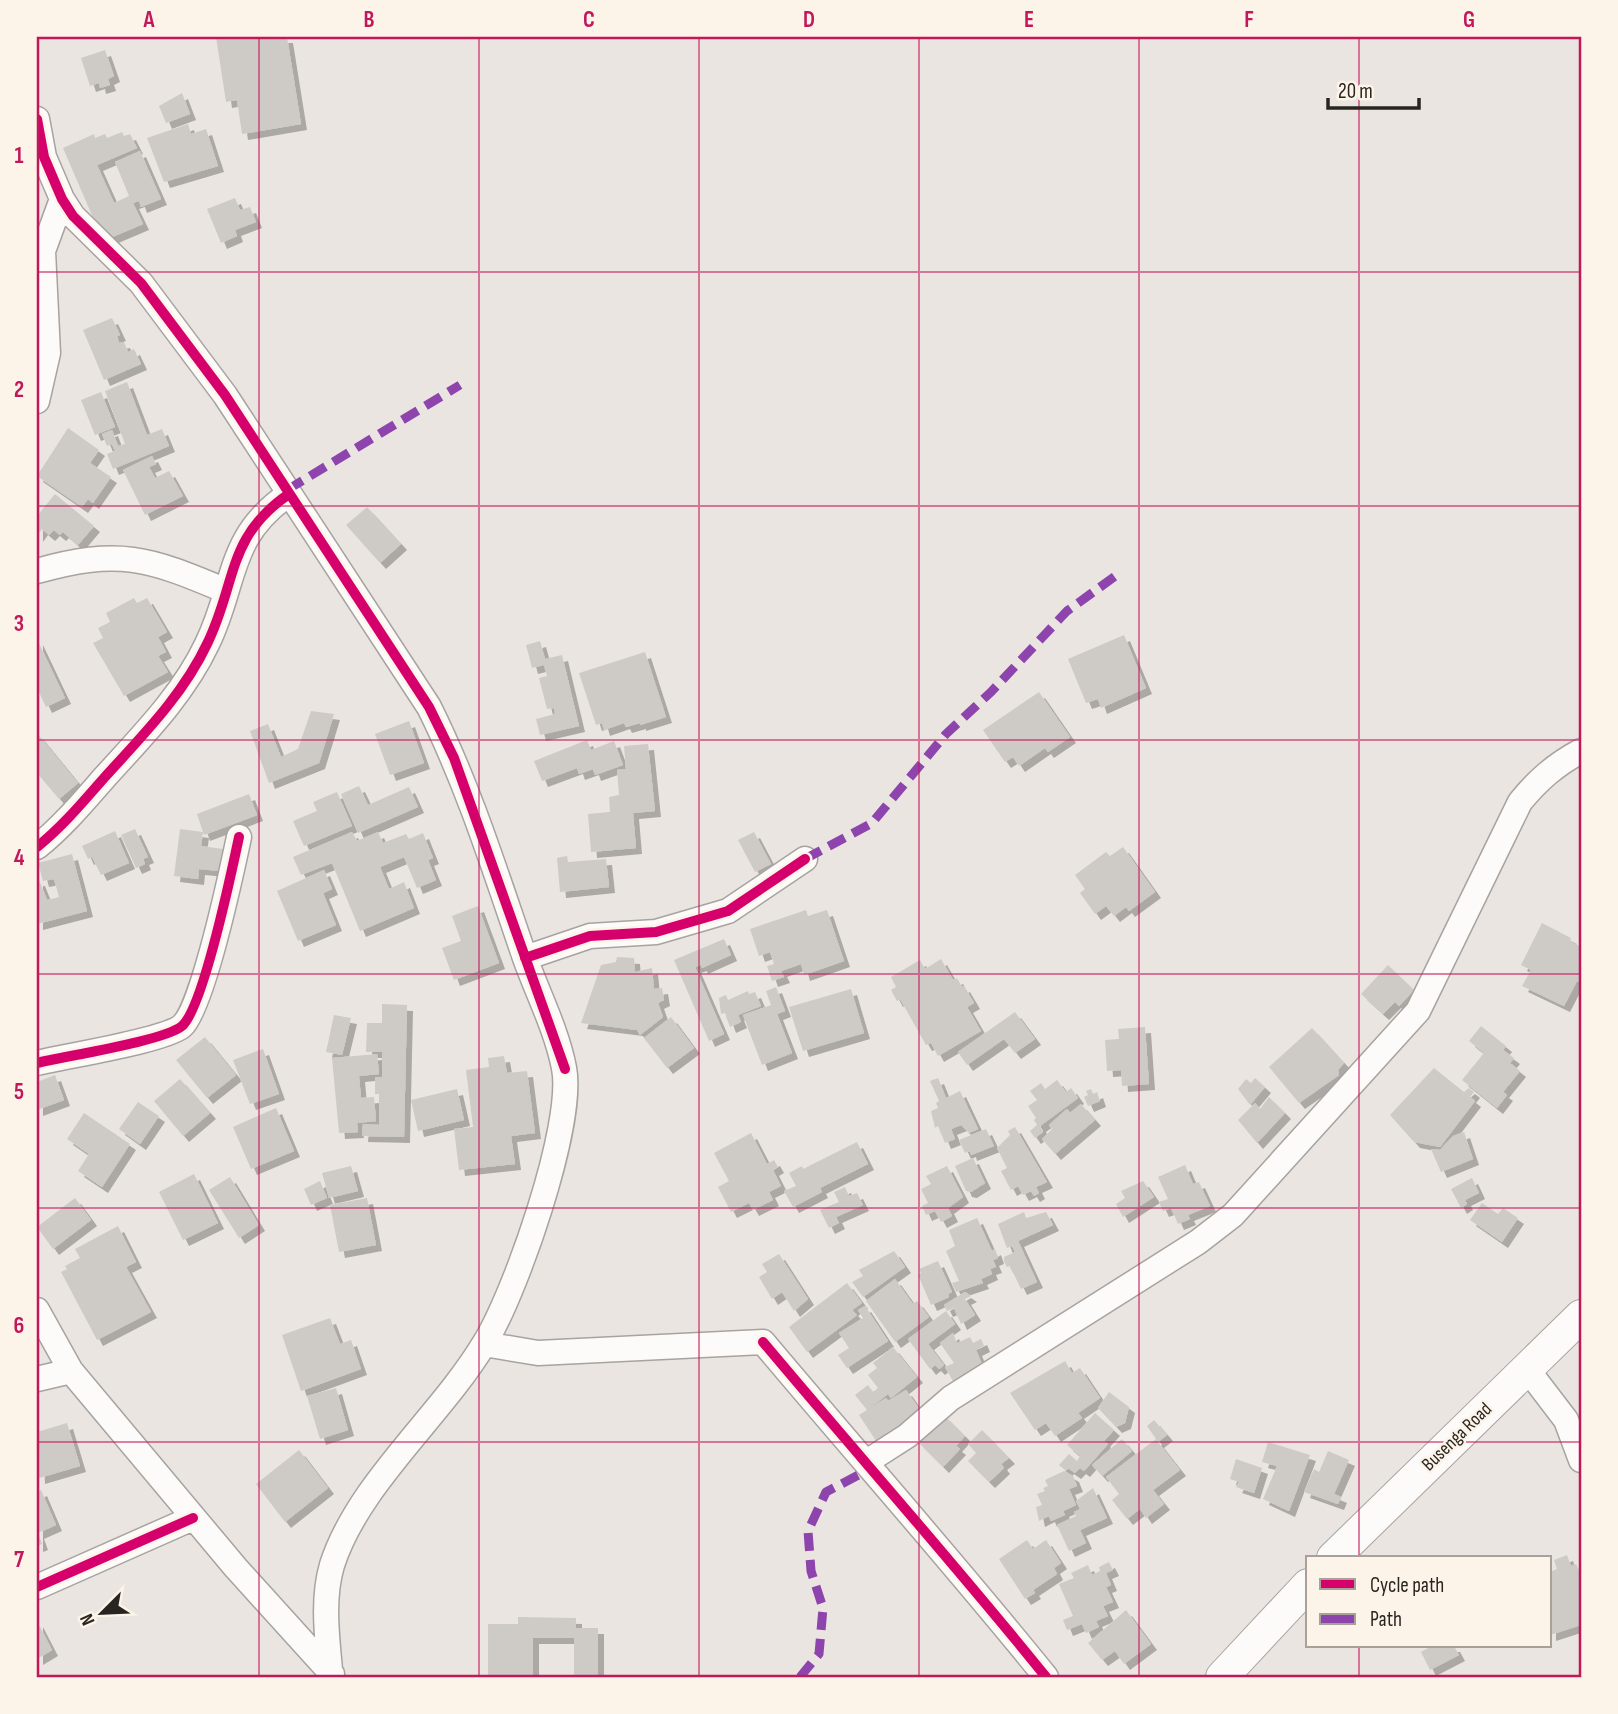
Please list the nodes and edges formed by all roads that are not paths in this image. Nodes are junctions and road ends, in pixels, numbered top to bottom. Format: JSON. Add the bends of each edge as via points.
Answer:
{"nodes":[{"id":1,"x":37,"y":119,"type":"edge"},
{"id":2,"x":62,"y":199,"type":"junction"},
{"id":3,"x":37,"y":401,"type":"edge"},
{"id":4,"x":289,"y":494,"type":"junction"},
{"id":5,"x":37,"y":571,"type":"edge"},
{"id":6,"x":224,"y":590,"type":"junction"},
{"id":7,"x":1581,"y":751,"type":"edge"},
{"id":8,"x":239,"y":837,"type":"dead end"},
{"id":9,"x":37,"y":846,"type":"edge"},
{"id":10,"x":805,"y":859,"type":"dead end"},
{"id":11,"x":525,"y":958,"type":"junction"},
{"id":12,"x":37,"y":1063,"type":"edge"},
{"id":13,"x":37,"y":1310,"type":"edge"},
{"id":14,"x":1581,"y":1316,"type":"edge"},
{"id":15,"x":484,"y":1344,"type":"junction"},
{"id":16,"x":1527,"y":1369,"type":"junction"},
{"id":17,"x":71,"y":1371,"type":"junction"},
{"id":18,"x":37,"y":1378,"type":"edge"},
{"id":19,"x":1581,"y":1460,"type":"edge"},
{"id":20,"x":868,"y":1461,"type":"junction"},
{"id":21,"x":193,"y":1518,"type":"junction"},
{"id":22,"x":1335,"y":1556,"type":"edge"},
{"id":23,"x":37,"y":1587,"type":"edge"},
{"id":24,"x":1306,"y":1587,"type":"edge"},
{"id":25,"x":332,"y":1674,"type":"edge"},
{"id":26,"x":1046,"y":1677,"type":"edge"},
{"id":27,"x":1222,"y":1677,"type":"edge"}],
"edges":[{"from":1,"to":2,"type":"street","via":[[44,157]]},
{"from":2,"to":3,"type":"street","via":[[43,250],[48,353]]},
{"from":2,"to":4,"type":"street","via":[[73,216],[141,282],[225,395]]},
{"from":4,"to":6,"type":"street","via":[[251,527]]},
{"from":4,"to":11,"type":"street","via":[[429,707],[449,748]]},
{"from":5,"to":6,"type":"street","via":[[111,556],[174,569]]},
{"from":6,"to":9,"type":"street","via":[[208,642],[182,687],[66,820]]},
{"from":7,"to":20,"type":"street","via":[[1539,779],[1520,802],[1418,1011],[1233,1215],[1198,1242],[951,1398]]},
{"from":8,"to":12,"type":"street","via":[[208,962],[183,1026],[161,1037]]},
{"from":10,"to":11,"type":"street","via":[[728,911],[656,932],[590,936]]},
{"from":11,"to":15,"type":"street","via":[[565,1069],[561,1130],[526,1250]]},
{"from":13,"to":17,"type":"street"},
{"from":14,"to":16,"type":"street","name":"Busenga Road"},
{"from":15,"to":20,"type":"street","via":[[538,1353],[763,1342]]},
{"from":15,"to":25,"type":"street","via":[[350,1522],[330,1578],[326,1611]]},
{"from":16,"to":19,"type":"street","via":[[1566,1420]]},
{"from":16,"to":22,"type":"street","name":"Busenga Road"},
{"from":17,"to":18,"type":"street"},
{"from":17,"to":21,"type":"street"},
{"from":20,"to":26,"type":"street","via":[[897,1503]]},
{"from":21,"to":23,"type":"street"},
{"from":21,"to":25,"type":"street"},
{"from":24,"to":27,"type":"street"}]}
